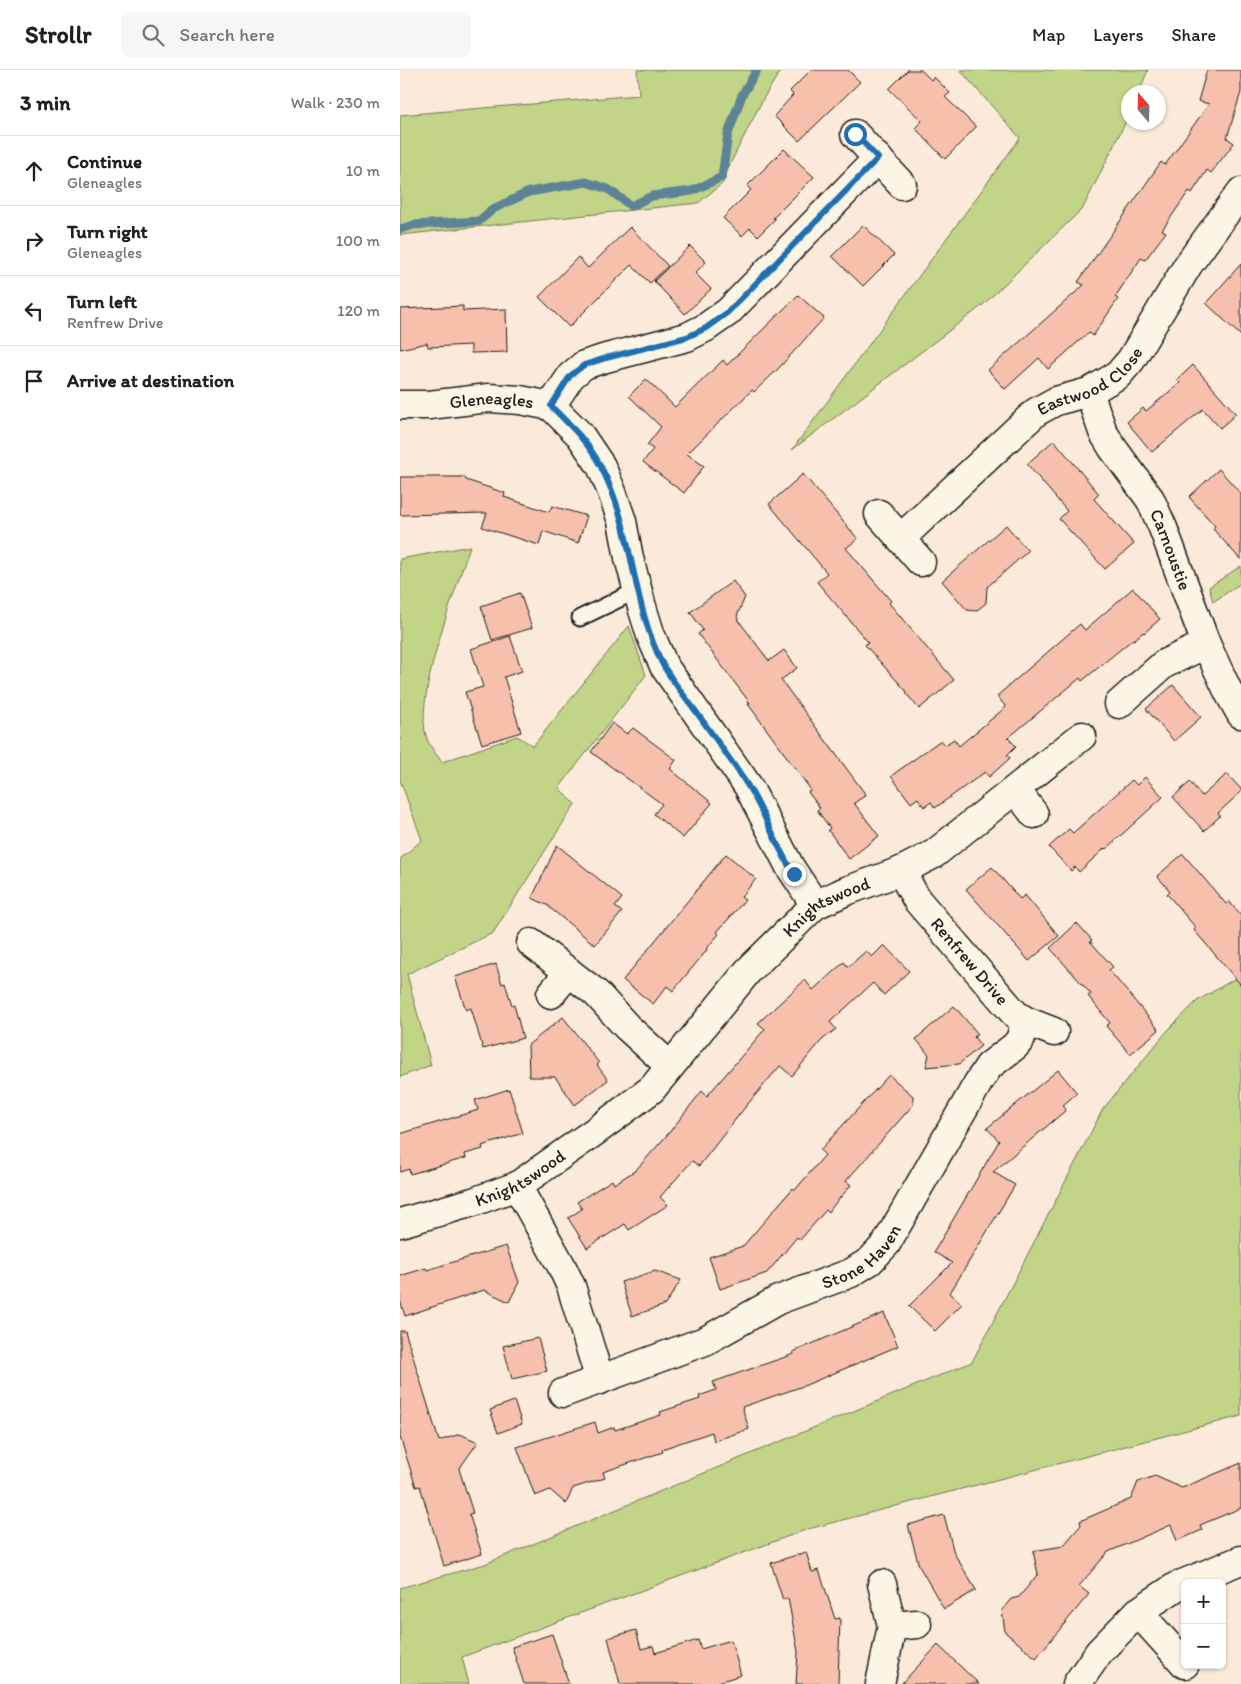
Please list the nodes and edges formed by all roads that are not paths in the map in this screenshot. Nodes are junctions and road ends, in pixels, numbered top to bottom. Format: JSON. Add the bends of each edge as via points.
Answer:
{"nodes":[{"id":1,"x":855,"y":134,"type":"dead end"},
{"id":2,"x":878,"y":158,"type":"junction"},
{"id":3,"x":902,"y":185,"type":"dead end"},
{"id":4,"x":1237,"y":207,"type":"edge"},
{"id":5,"x":1089,"y":392,"type":"junction"},
{"id":6,"x":400,"y":405,"type":"edge"},
{"id":7,"x":551,"y":406,"type":"junction"},
{"id":8,"x":879,"y":514,"type":"dead end"},
{"id":9,"x":900,"y":538,"type":"junction"},
{"id":10,"x":921,"y":562,"type":"dead end"},
{"id":11,"x":638,"y":590,"type":"junction"},
{"id":12,"x":580,"y":618,"type":"dead end"},
{"id":13,"x":1206,"y":644,"type":"junction"},
{"id":14,"x":1119,"y":704,"type":"dead end"},
{"id":15,"x":1241,"y":714,"type":"edge"},
{"id":16,"x":1082,"y":736,"type":"dead end"},
{"id":17,"x":1016,"y":790,"type":"junction"},
{"id":18,"x":1034,"y":814,"type":"dead end"},
{"id":19,"x":901,"y":871,"type":"junction"},
{"id":20,"x":815,"y":905,"type":"junction"},
{"id":21,"x":531,"y":943,"type":"dead end"},
{"id":22,"x":570,"y":972,"type":"junction"},
{"id":23,"x":551,"y":994,"type":"dead end"},
{"id":24,"x":1026,"y":1021,"type":"junction"},
{"id":25,"x":1054,"y":1032,"type":"dead end"},
{"id":26,"x":670,"y":1066,"type":"junction"},
{"id":27,"x":517,"y":1186,"type":"junction"},
{"id":28,"x":400,"y":1222,"type":"edge"},
{"id":29,"x":600,"y":1380,"type":"junction"},
{"id":30,"x":563,"y":1393,"type":"dead end"},
{"id":31,"x":1241,"y":1560,"type":"edge"},
{"id":32,"x":882,"y":1584,"type":"dead end"},
{"id":33,"x":1138,"y":1612,"type":"junction"},
{"id":34,"x":1181,"y":1660,"type":"edge"},
{"id":35,"x":1188,"y":1669,"type":"edge"},
{"id":36,"x":880,"y":1684,"type":"edge"},
{"id":37,"x":1077,"y":1684,"type":"edge"},
{"id":38,"x":1198,"y":1684,"type":"edge"}],
"edges":[{"from":1,"to":2,"type":"street"},
{"from":2,"to":3,"type":"street"},
{"from":2,"to":7,"type":"street","name":"Gleneagles","via":[[728,312],[687,337],[584,365],[570,376]]},
{"from":4,"to":5,"type":"street","name":"Eastwood Close","via":[[1188,265],[1131,360],[1118,374]]},
{"from":5,"to":9,"type":"street","name":"Eastwood Close","via":[[1036,412]]},
{"from":5,"to":13,"type":"street","name":"Carnoustie","via":[[1103,432],[1150,499]]},
{"from":6,"to":7,"type":"street","name":"Gleneagles","via":[[489,398]]},
{"from":7,"to":11,"type":"street","via":[[580,435],[601,466],[622,521]]},
{"from":8,"to":9,"type":"street"},
{"from":9,"to":10,"type":"street"},
{"from":11,"to":12,"type":"lane"},
{"from":11,"to":20,"type":"street","via":[[651,636],[664,666],[748,786],[790,868]]},
{"from":13,"to":14,"type":"street","via":[[1164,664]]},
{"from":13,"to":15,"type":"street","name":"Carnoustie"},
{"from":16,"to":17,"type":"street","name":"Knightswood"},
{"from":17,"to":18,"type":"street"},
{"from":17,"to":19,"type":"street","name":"Knightswood","via":[[934,854]]},
{"from":19,"to":20,"type":"street","name":"Knightswood"},
{"from":19,"to":24,"type":"street","name":"Renfrew Drive","via":[[917,900],[1015,1014]]},
{"from":20,"to":26,"type":"street","name":"Knightswood","via":[[748,971]]},
{"from":21,"to":22,"type":"street"},
{"from":22,"to":23,"type":"street"},
{"from":22,"to":26,"type":"street","via":[[596,993],[626,1027]]},
{"from":24,"to":25,"type":"street","name":"Renfrew Drive"},
{"from":24,"to":29,"type":"street","name":"Stone Haven","via":[[1020,1040],[990,1066],[978,1083],[886,1244],[870,1261],[851,1273],[778,1300],[705,1341]]},
{"from":26,"to":27,"type":"street","name":"Knightswood","via":[[648,1093]]},
{"from":27,"to":28,"type":"street","name":"Knightswood"},
{"from":27,"to":29,"type":"street","via":[[571,1286]]},
{"from":29,"to":30,"type":"street","name":"Stone Haven"},
{"from":31,"to":33,"type":"street","via":[[1177,1586]]},
{"from":32,"to":36,"type":"street","via":[[891,1618],[904,1625]]},
{"from":33,"to":34,"type":"street"},
{"from":33,"to":37,"type":"street","via":[[1099,1652]]},
{"from":35,"to":38,"type":"street"}]}
